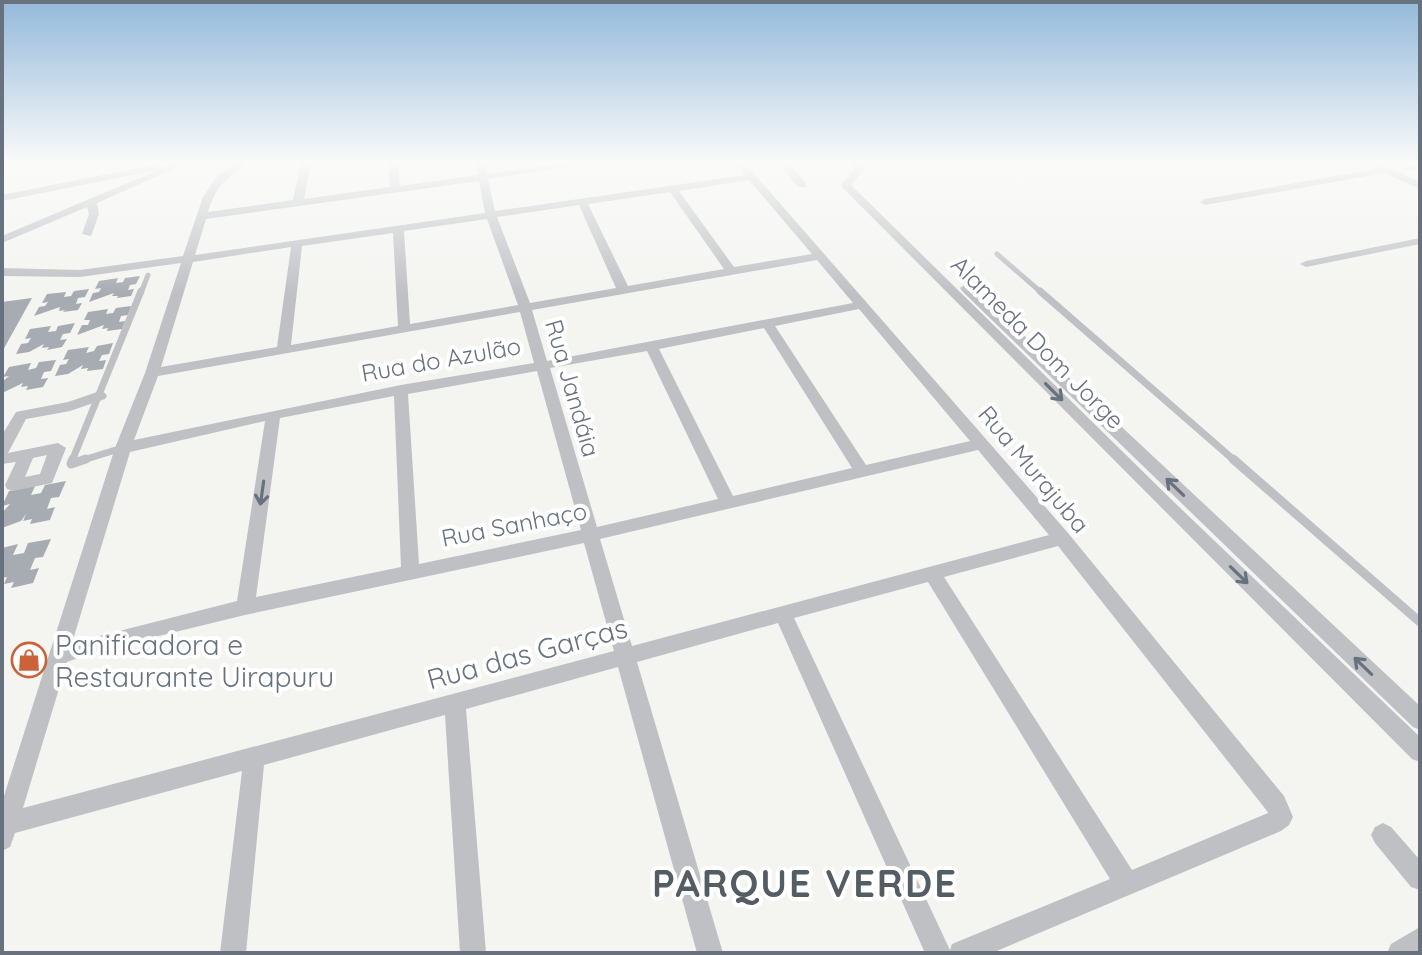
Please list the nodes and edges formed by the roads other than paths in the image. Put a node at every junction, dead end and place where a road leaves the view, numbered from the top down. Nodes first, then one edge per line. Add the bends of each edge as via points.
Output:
1 (83, 206) edge
2 (92, 206) edge
3 (207, 206) edge
4 (279, 206) edge
5 (488, 206) edge
6 (550, 206) edge
7 (584, 206) edge
8 (684, 206) edge
9 (777, 206) edge
10 (867, 206) edge
11 (881, 206) edge
12 (490, 214) junction
13 (203, 216) junction
14 (398, 229) junction
15 (87, 234) dead end
16 (2, 240) edge
17 (1420, 241) edge
18 (297, 243) junction
19 (997, 254) dead end
20 (820, 256) junction
21 (189, 259) junction
22 (1306, 264) dead end
23 (731, 271) junction
24 (2, 272) edge
25 (148, 275) dead end
26 (623, 289) junction
27 (862, 305) junction
28 (525, 306) junction
29 (767, 323) junction
30 (404, 327) junction
31 (651, 345) junction
32 (284, 348) junction
33 (542, 366) junction
34 (152, 373) junction
35 (401, 389) junction
36 (100, 396) junction
37 (273, 416) junction
38 (981, 444) junction
39 (123, 448) junction
40 (2, 449) edge
41 (27, 454) junction
42 (2, 459) edge
43 (71, 464) junction
44 (51, 466) junction
45 (862, 471) junction
46 (8, 483) edge
47 (728, 503) junction
48 (590, 535) junction
49 (1062, 538) junction
50 (410, 571) junction
51 (932, 573) junction
52 (245, 607) junction
53 (783, 614) junction
54 (1420, 622) edge
55 (59, 656) junction
56 (625, 657) junction
57 (455, 703) junction
58 (1420, 720) edge
59 (1420, 752) edge
60 (254, 758) junction
61 (4, 832) edge
62 (1383, 835) dead end
63 (1420, 878) edge
64 (1127, 884) junction
65 (1420, 940) edge
66 (233, 953) edge
67 (473, 953) edge
68 (710, 953) edge
69 (938, 953) edge
70 (961, 953) edge
71 (1400, 953) edge

1 - 16 street
2 - 15 street
3 - 13 street
4 - 13 street
5 - 12 street, Rua Jandáia
6 - 12 street
7 - 26 street
8 - 23 street
9 - 20 street, Rua Murajuba
10 -> 59 street, Alameda Dom Jorge
58 -> 11 street, Alameda Dom Jorge
12 - 14 street
12 - 28 street, Rua Jandáia
13 - 21 street
14 - 18 street
14 - 30 street
17 - 22 street
18 - 21 street
18 - 32 street
19 - 54 lane
20 - 23 street
20 - 27 street, Rua Murajuba
21 - 24 street via 78,275 30,269
21 - 34 street
23 - 26 street
25 - 36 lane
26 - 28 street
27 - 29 street, Rua do Azulão
27 - 38 street, Rua Murajuba
28 - 30 street
28 - 33 street, Rua Jandáia
29 - 31 street, Rua do Azulão
29 - 45 street
30 - 32 street
31 - 33 street, Rua do Azulão
31 - 47 street
32 - 34 street
33 - 35 street, Rua do Azulão
33 - 48 street, Rua Jandáia
34 - 39 street
35 - 37 street, Rua do Azulão
35 - 50 street
36 - 40 street via 21,415
36 - 43 lane
37 - 39 street, Rua do Azulão
37 -> 52 street
38 - 45 street, Rua Sanhaço
38 - 49 street, Rua Murajuba
39 - 43 lane
39 - 55 street
41 - 42 street
41 - 44 street via 58,448
41 - 46 street
43 - 44 street
44 - 46 street via 46,479
45 - 47 street, Rua Sanhaço
47 - 48 street, Rua Sanhaço
48 - 50 street, Rua Sanhaço
48 - 56 street, Rua Jandáia
49 - 51 street, Rua das Garças
49 - 64 street, Rua Murajuba via 1276,804 1281,817
50 - 52 street, Rua Sanhaço
51 - 53 street, Rua das Garças
51 - 64 street
52 - 55 street, Rua Sanhaço
53 - 56 street, Rua das Garças
53 - 69 street
55 - 61 street
56 - 57 street, Rua das Garças
56 - 68 street, Rua Jandáia
57 - 60 street, Rua das Garças
57 - 67 street
60 - 61 street, Rua das Garças
60 - 66 street
62 - 63 street
64 - 70 street
65 - 71 street

